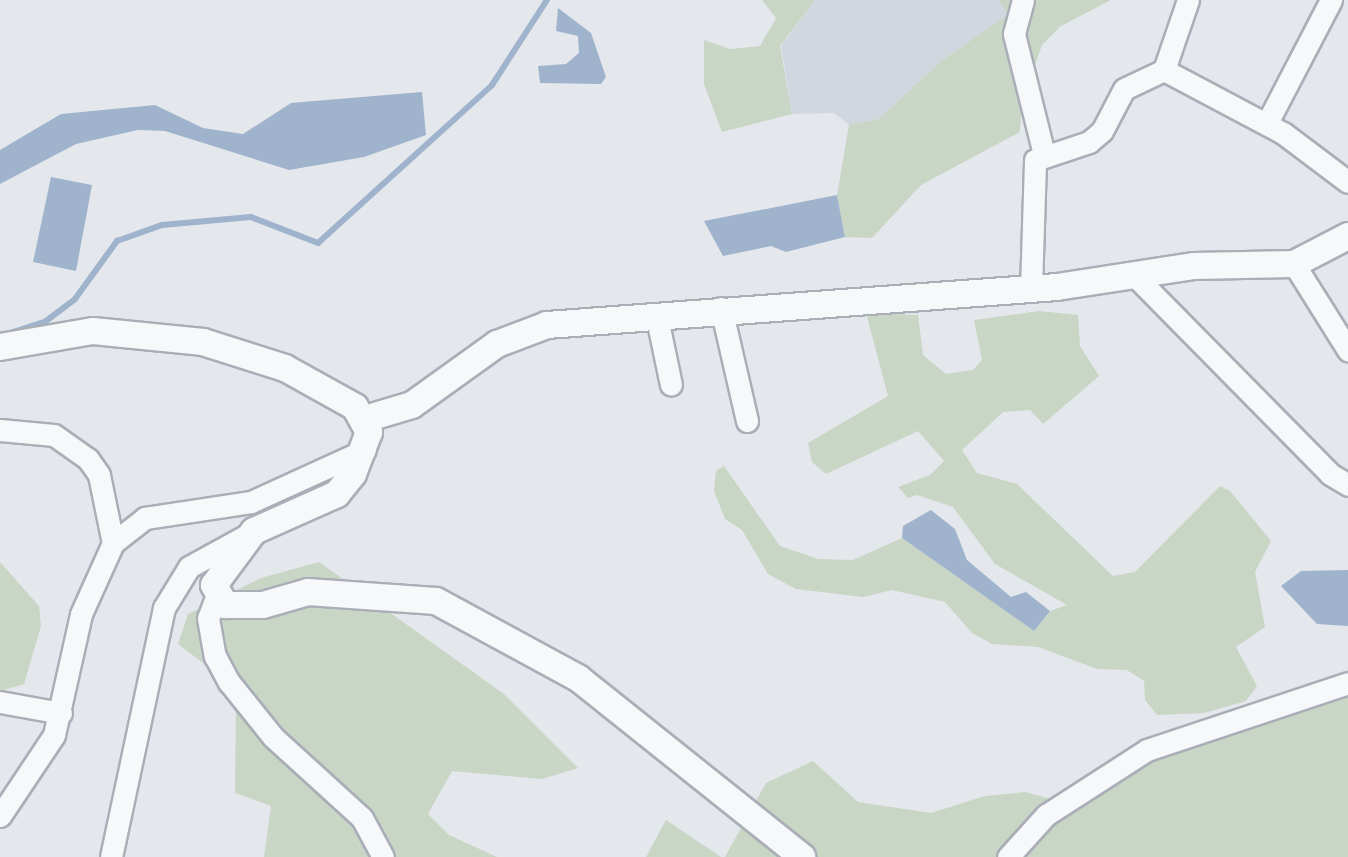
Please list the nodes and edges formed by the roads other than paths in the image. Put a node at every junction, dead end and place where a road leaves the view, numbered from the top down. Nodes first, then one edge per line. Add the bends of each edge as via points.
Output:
1 (1023, 0) edge
2 (1188, 0) edge
3 (1331, 0) edge
4 (1164, 71) junction
5 (1267, 123) junction
6 (1044, 154) junction
7 (1348, 182) edge
8 (1348, 236) edge
9 (1294, 264) junction
10 (1135, 276) junction
11 (1031, 289) junction
12 (721, 308) junction
13 (657, 318) junction
14 (0, 347) edge
15 (1348, 350) edge
16 (671, 385) dead end
17 (365, 419) junction
18 (747, 421) dead end
19 (0, 430) edge
20 (365, 450) junction
21 (1348, 485) edge
22 (254, 531) junction
23 (113, 543) junction
24 (216, 595) junction
25 (1348, 682) edge
26 (0, 702) edge
27 (61, 713) junction
28 (0, 816) edge
29 (111, 857) edge
30 (383, 857) edge
31 (802, 857) edge
32 (1008, 857) edge

1 - 6 street via 1014,34
2 - 4 street
3 - 5 street
4 - 5 street
4 - 6 street via 1124,89 1102,131 1089,142
5 - 7 street
6 - 11 street via 1032,170
8 - 9 street
9 - 10 street via 1194,266
9 - 15 street
10 - 11 street
10 - 21 street via 1330,474
11 - 12 street
12 - 13 street
12 - 18 street
13 - 16 street
13 - 17 street via 547,325 519,332 412,405
14 - 17 street via 93,331 203,342 285,368 355,407
17 - 20 street
19 - 23 street via 54,435 88,459 99,475
20 - 22 street via 337,494
20 - 23 street via 251,502 145,518
22 - 24 street via 220,570
22 - 29 street via 189,567 164,608
23 - 27 street via 81,614
24 - 30 street via 208,618 215,656 229,682 273,737 362,818
24 - 31 street via 240,608 308,592 436,601 578,678
25 - 32 street via 1147,750 1046,815
26 - 27 street
27 - 28 street via 47,749

